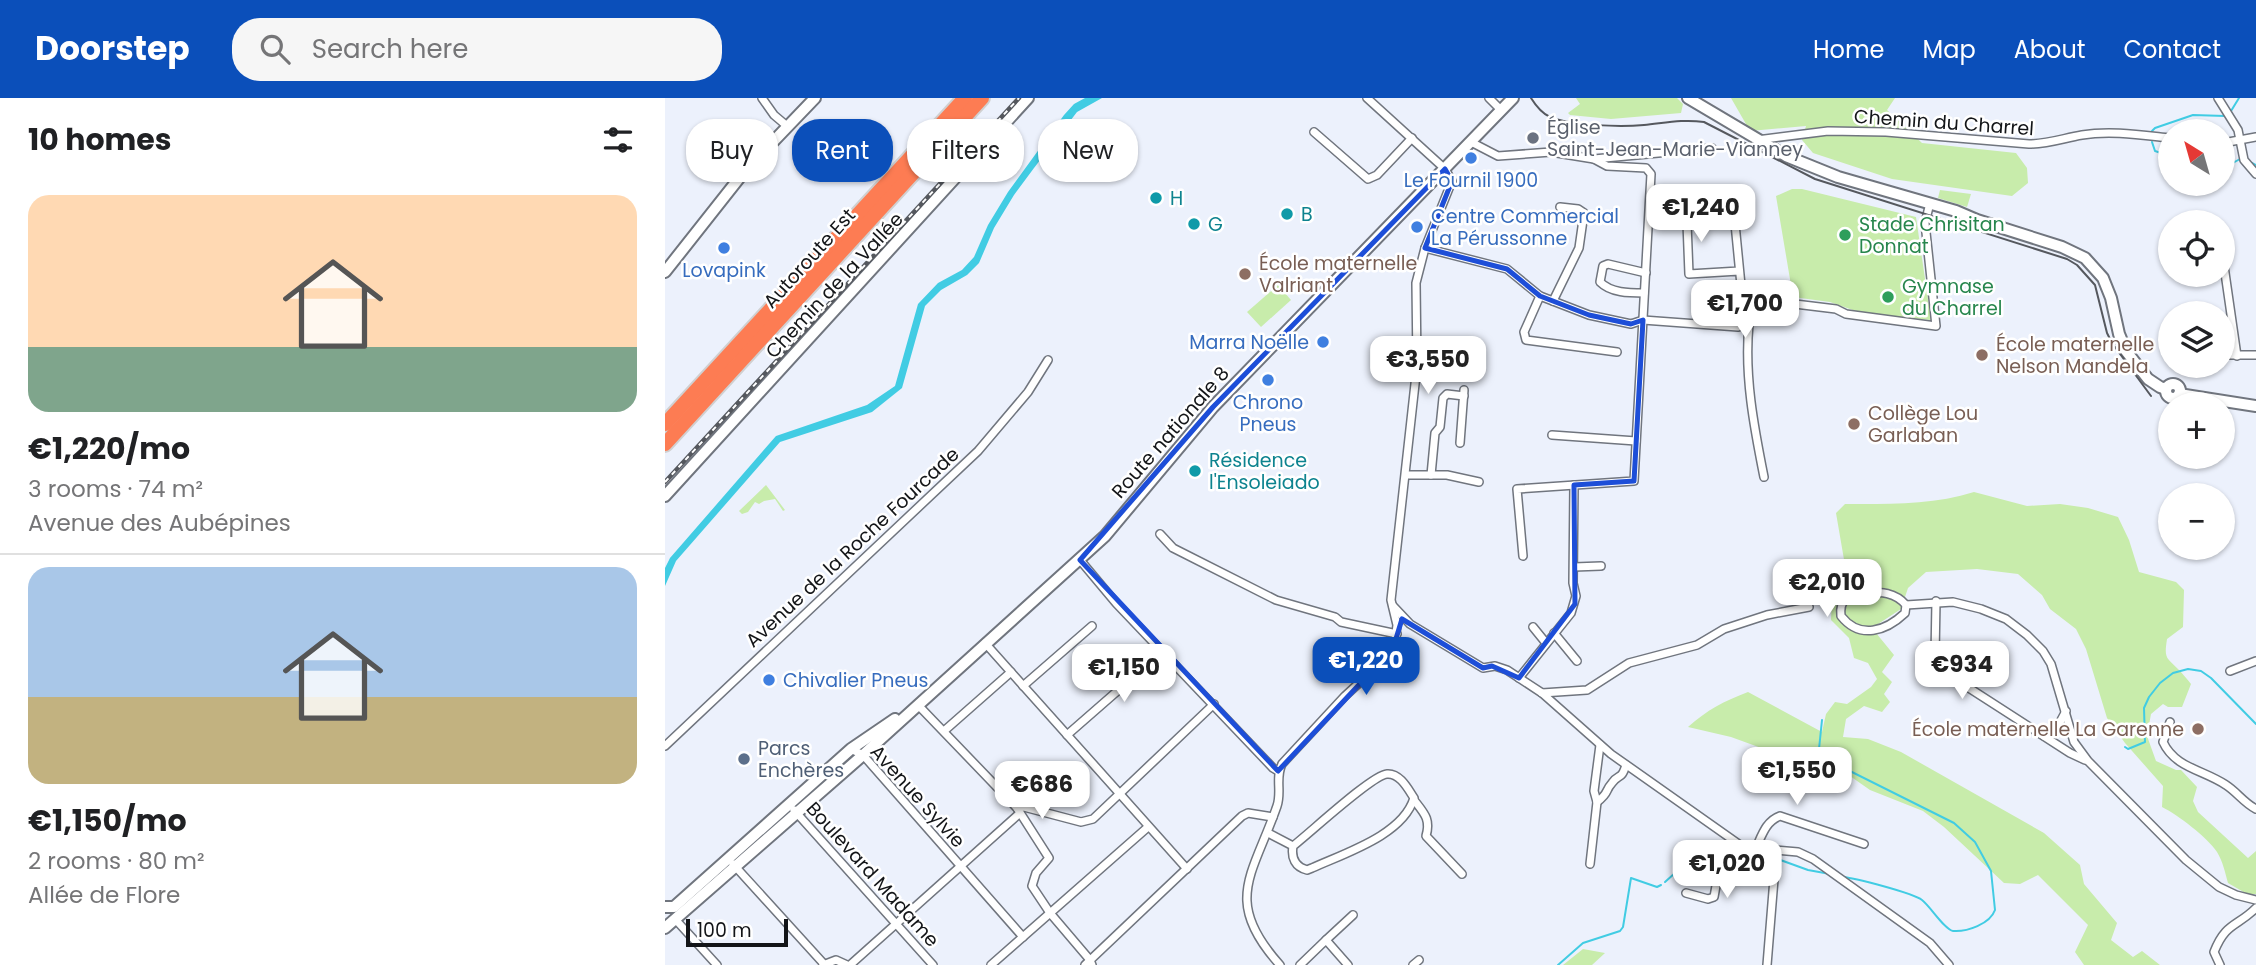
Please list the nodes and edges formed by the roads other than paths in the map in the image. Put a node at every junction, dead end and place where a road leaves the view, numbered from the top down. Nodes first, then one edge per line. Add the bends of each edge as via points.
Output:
1 (762, 98) edge
2 (815, 98) edge
3 (965, 98) edge
4 (982, 98) edge
5 (1028, 98) edge
6 (1367, 98) edge
7 (1489, 98) edge
8 (1513, 98) edge
9 (1521, 98) edge
10 (1688, 98) edge
11 (2218, 98) edge
12 (1500, 109) junction
13 (1492, 120) junction
14 (787, 126) junction
15 (1314, 132) dead end
16 (2158, 137) edge
17 (2256, 137) edge
18 (1412, 138) junction
19 (1756, 140) junction
20 (2239, 141) junction
21 (1471, 142) junction
22 (2235, 142) edge
23 (1712, 148) dead end
24 (1594, 159) junction
25 (1443, 171) junction
26 (2256, 174) edge
27 (1930, 203) junction
28 (1560, 207) dead end
29 (1425, 248) junction
30 (1739, 271) junction
31 (665, 272) edge
32 (1646, 273) junction
33 (2227, 287) edge
34 (1644, 293) junction
35 (1540, 296) junction
36 (1553, 300) junction
37 (1643, 320) junction
38 (1749, 324) junction
39 (1617, 352) dead end
40 (2256, 355) edge
41 (2237, 356) joint
42 (1048, 360) dead end
43 (2256, 406) edge
44 (665, 424) edge
45 (1552, 435) dead end
46 (1636, 441) junction
47 (1460, 443) dead end
48 (665, 444) edge
49 (1406, 475) junction
50 (1431, 475) junction
51 (1764, 477) dead end
52 (1479, 482) dead end
53 (1574, 485) junction
54 (665, 496) edge
55 (1160, 534) dead end
56 (1523, 556) dead end
57 (1080, 560) junction
58 (1574, 566) junction
59 (1601, 566) dead end
60 (1936, 601) junction
61 (1906, 605) junction
62 (1392, 606) junction
63 (1809, 607) dead end
64 (1092, 626) dead end
65 (1533, 627) dead end
66 (1397, 634) junction
67 (1554, 634) junction
68 (985, 643) junction
69 (1546, 643) junction
70 (1162, 652) junction
71 (2256, 660) edge
72 (1577, 661) dead end
73 (2230, 671) dead end
74 (1011, 672) junction
75 (1518, 678) junction
76 (1023, 686) junction
77 (1542, 693) junction
78 (1214, 704) junction
79 (918, 705) junction
80 (2066, 710) junction
81 (2170, 722) dead end
82 (944, 731) junction
83 (1067, 735) junction
84 (2044, 736) junction
85 (1600, 745) junction
86 (665, 746) edge
87 (851, 749) junction
88 (863, 755) junction
89 (2088, 761) junction
90 (1626, 765) junction
91 (1278, 771) junction
92 (1119, 793) junction
93 (1414, 800) junction
94 (1597, 802) junction
95 (792, 808) junction
96 (2256, 809) edge
97 (1019, 811) junction
98 (1273, 817) junction
99 (1148, 827) junction
100 (1271, 834) junction
101 (1864, 844) dead end
102 (1293, 846) junction
103 (1743, 847) junction
104 (1756, 848) junction
105 (732, 862) junction
106 (1590, 864) dead end
107 (961, 867) junction
108 (1187, 869) junction
109 (1462, 874) dead end
110 (1686, 893) dead end
111 (2256, 900) edge
112 (2256, 908) edge
113 (1050, 913) junction
114 (1353, 915) dead end
115 (670, 917) edge
116 (898, 923) junction
117 (1023, 937) junction
118 (1326, 940) junction
119 (1089, 963) edge
120 (717, 965) edge
121 (823, 965) edge
122 (848, 965) edge
123 (933, 965) edge
124 (991, 965) edge
125 (1280, 965) edge
126 (1300, 965) edge
127 (1348, 965) edge
128 (1767, 965) edge
129 (1949, 965) edge
130 (2220, 965) edge

1 - 14 street
2 - 14 main road
3 - 44 highway, Autoroute Est
4 - 48 highway, Autoroute Est
5 - 54 main road, Chemin de la Vallée
6 - 18 street
7 - 12 street
8 - 12 main road
9 - 13 main road
10 - 19 main road
11 - 20 street via 2238,130
12 - 13 main road
13 - 21 main road, Route nationale 8
14 - 31 main road via 744,172
15 - 18 street via 1368,179
16 - 19 street, Chemin du Charrel via 2083,135 2029,144 1828,131
17 - 20 street
18 - 25 street
19 - 27 main road via 1837,177
20 - 22 street
20 - 26 street via 2243,160
21 - 24 street via 1498,156 1551,152
21 - 25 main road, Route nationale 8
23 - 24 street
24 - 32 street via 1607,166 1641,166 1650,171
25 - 29 street via 1452,181
25 - 57 main road, Route nationale 8 via 1213,407
27 - 38 street via 1925,223 1936,326 1804,304 1787,306
27 - 43 main road via 2085,258 2103,278 2126,351 2148,379 2160,387 2175,384 2179,394
28 - 36 street via 1584,214 1579,248
29 - 35 street via 1507,270
29 - 49 street via 1416,283 1417,366
30 - 30 street via 1689,274 1687,223 1704,206 1733,203
30 - 38 street
32 - 34 street
32 - 34 street via 1608,264 1599,277 1606,287
33 - 41 street
34 - 37 street
35 - 36 street
35 - 39 street via 1524,332 1526,340
36 - 37 street via 1614,321 1631,324
37 - 38 street via 1709,326
37 - 46 street
38 - 51 street via 1752,415
40 - 41 street
42 - 86 street, Avenue de la Roche Fourcade via 1028,392 978,451
45 - 46 street
46 - 53 street via 1635,481
47 - 50 street via 1464,393 1447,394 1435,433
49 - 50 street
49 - 62 street
50 - 52 street
53 - 56 street via 1517,489
53 - 58 street
55 - 66 street via 1173,548 1276,600 1341,622
57 - 68 main road, Route nationale 8
57 - 70 street
58 - 59 street
58 - 67 street via 1576,594 1571,613
60 - 61 street
60 - 80 street via 1981,609 2006,619 2027,635 2051,664
60 - 84 street via 1938,666 1947,677
61 - 61 street via 1899,597 1865,592 1848,596 1840,607 1845,622 1873,632 1902,616
62 - 66 street
62 - 75 street via 1410,624 1483,668 1495,666
63 - 77 street via 1767,615 1724,629 1697,645 1629,663 1587,690
64 - 76 street
65 - 69 street
66 - 91 street via 1371,672
67 - 69 street
67 - 72 street
68 - 74 street
68 - 79 main road, Route nationale 8
69 - 75 street
70 - 78 street
70 - 83 street
71 - 73 street
74 - 76 street
74 - 82 street
75 - 77 street
76 - 83 street
77 - 85 street
78 - 91 street
78 - 92 street
79 - 82 street
79 - 87 main road
79 - 88 main road
80 - 84 street via 2059,724
80 - 89 street via 2074,742
81 - 96 street via 2163,742 2166,748 2184,765 2228,785
82 - 97 street
83 - 92 street
84 - 89 street
85 - 90 street
85 - 94 street via 1594,791
87 - 88 street, Avenue Sylvie
87 - 95 main road
88 - 95 main road
88 - 107 street, Avenue Sylvie
89 - 111 street via 2210,880
90 - 94 street via 1622,776
90 - 103 street
91 - 98 street via 1280,798
92 - 97 street via 1087,822 1024,807
92 - 99 street
93 - 102 street via 1401,779 1378,776
93 - 102 street via 1406,817 1387,831 1313,868 1297,865
93 - 109 street via 1429,825 1426,836
94 - 106 street
95 - 105 main road
95 - 116 street, Boulevard Madame
97 - 107 street
97 - 113 street via 1049,858 1032,886
98 - 100 street
98 - 108 street via 1242,816
99 - 108 street
99 - 113 street
100 - 102 street
100 - 125 street via 1249,877 1247,912 1251,926
101 - 104 street via 1780,816 1768,824
103 - 104 street
103 - 110 street via 1719,869 1714,897 1708,900
103 - 128 street via 1767,864 1774,879
104 - 129 street via 1798,852 1813,859 1930,943
105 - 115 main road
105 - 121 street
107 - 116 street
107 - 117 street, Avenue Sylvie
108 - 119 street
112 - 130 street via 2219,939 2214,952
113 - 117 street
113 - 119 street
114 - 118 street
115 - 120 street
116 - 122 street
116 - 123 street, Boulevard Madame
117 - 124 street
118 - 126 street
118 - 127 street
121 - 122 street via 836,960

